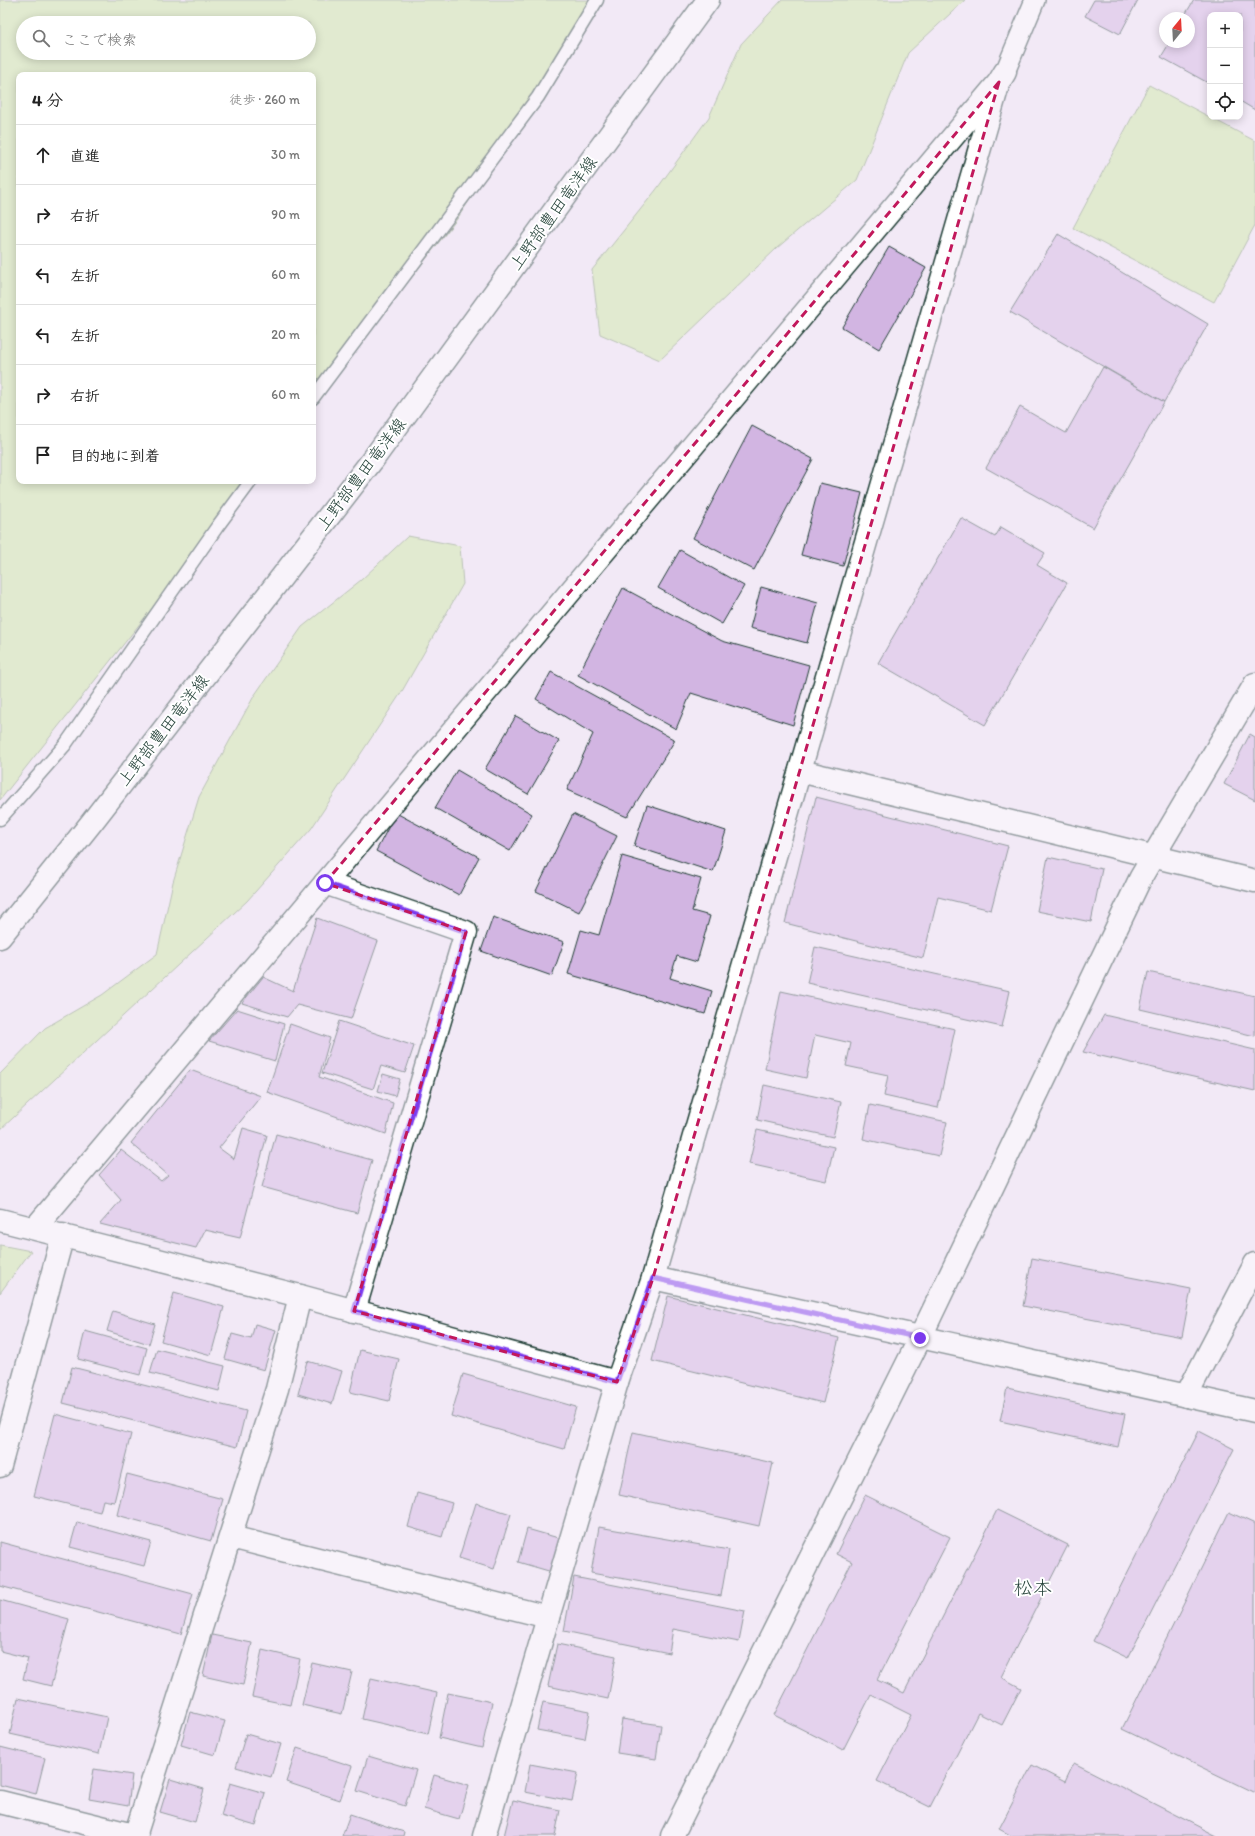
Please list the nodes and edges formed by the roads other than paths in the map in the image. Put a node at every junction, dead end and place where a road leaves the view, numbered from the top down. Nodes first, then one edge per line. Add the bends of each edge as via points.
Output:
1 (597, 0) edge
2 (708, 0) edge
3 (1035, 0) edge
4 (1002, 77) junction
5 (316, 394) edge
6 (249, 484) edge
7 (1255, 684) edge
8 (800, 771) junction
9 (0, 819) edge
10 (1153, 857) junction
11 (1255, 881) edge
12 (325, 883) junction
13 (0, 937) edge
14 (0, 1220) edge
15 (35, 1228) junction
16 (63, 1235) junction
17 (1255, 1264) edge
18 (653, 1278) junction
19 (300, 1296) junction
20 (354, 1311) junction
21 (920, 1338) junction
22 (617, 1382) junction
23 (1186, 1396) junction
24 (1255, 1411) edge
25 (0, 1466) edge
26 (231, 1537) junction
27 (548, 1617) junction
28 (0, 1802) edge
29 (136, 1836) edge
30 (484, 1836) edge
31 (672, 1836) edge

1 - 5 lane via 538,97
2 - 13 street, 上野部豊田竜洋線 via 374,458
3 - 4 street
4 - 8 street
4 - 12 street
6 - 9 lane via 65,746
7 - 10 street
8 - 10 street
8 - 18 street
10 - 11 street
10 - 21 street via 1137,885
12 - 15 street
12 - 20 street via 466,932
14 - 15 street
15 - 16 street
16 - 19 street
16 - 25 street
17 - 23 street
18 - 21 street
18 - 22 street
19 - 20 street
19 - 26 street via 277,1389
20 - 22 street
21 - 23 street
21 - 31 street
22 - 27 street
23 - 24 street
26 - 27 street
26 - 29 street
27 - 30 street
28 - 29 street

